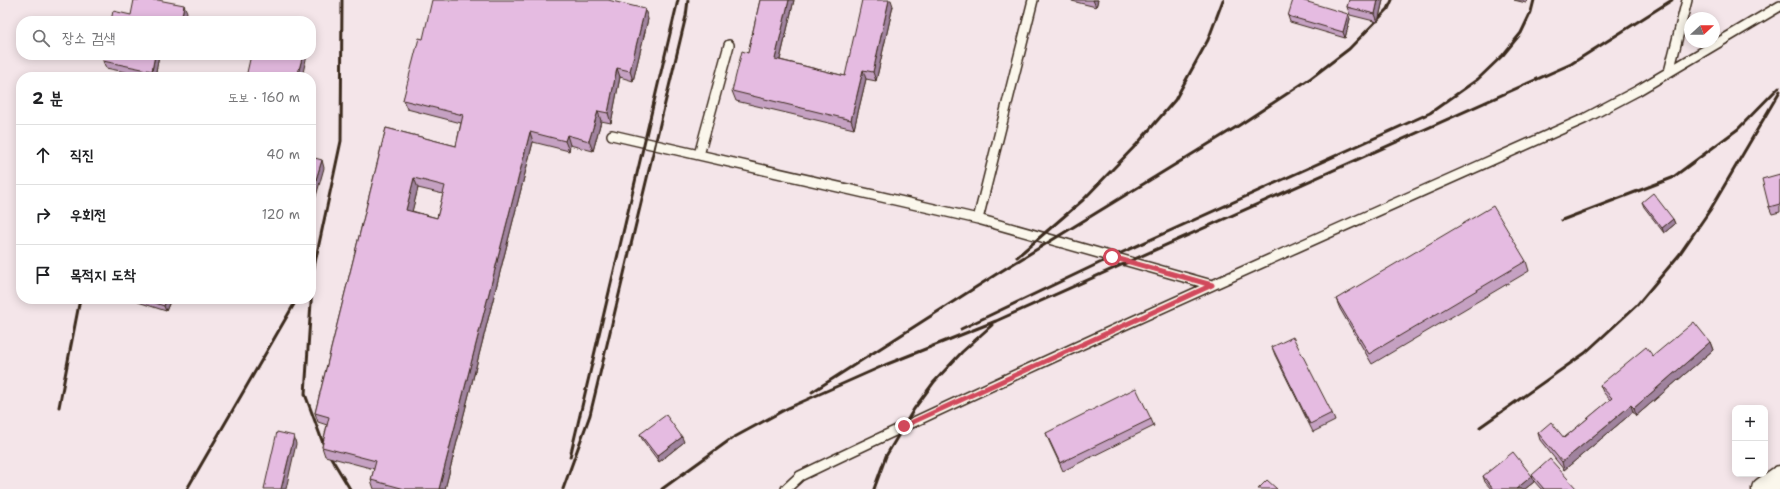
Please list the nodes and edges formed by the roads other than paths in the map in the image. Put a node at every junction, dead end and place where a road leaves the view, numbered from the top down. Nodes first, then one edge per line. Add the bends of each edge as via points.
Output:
1 (1033, 0) edge
2 (1687, 0) edge
3 (1780, 6) edge
4 (729, 45) dead end
5 (1669, 72) junction
6 (612, 135) dead end
7 (700, 155) junction
8 (978, 219) junction
9 (1212, 285) junction
10 (1780, 477) edge
11 (786, 489) edge
12 (1763, 489) edge

1 - 8 lane
2 - 5 lane
3 - 5 lane
4 - 7 lane
5 - 9 lane via 1584,119
6 - 7 lane
7 - 8 lane
8 - 9 lane
9 - 11 lane via 800,476
10 - 12 highway

